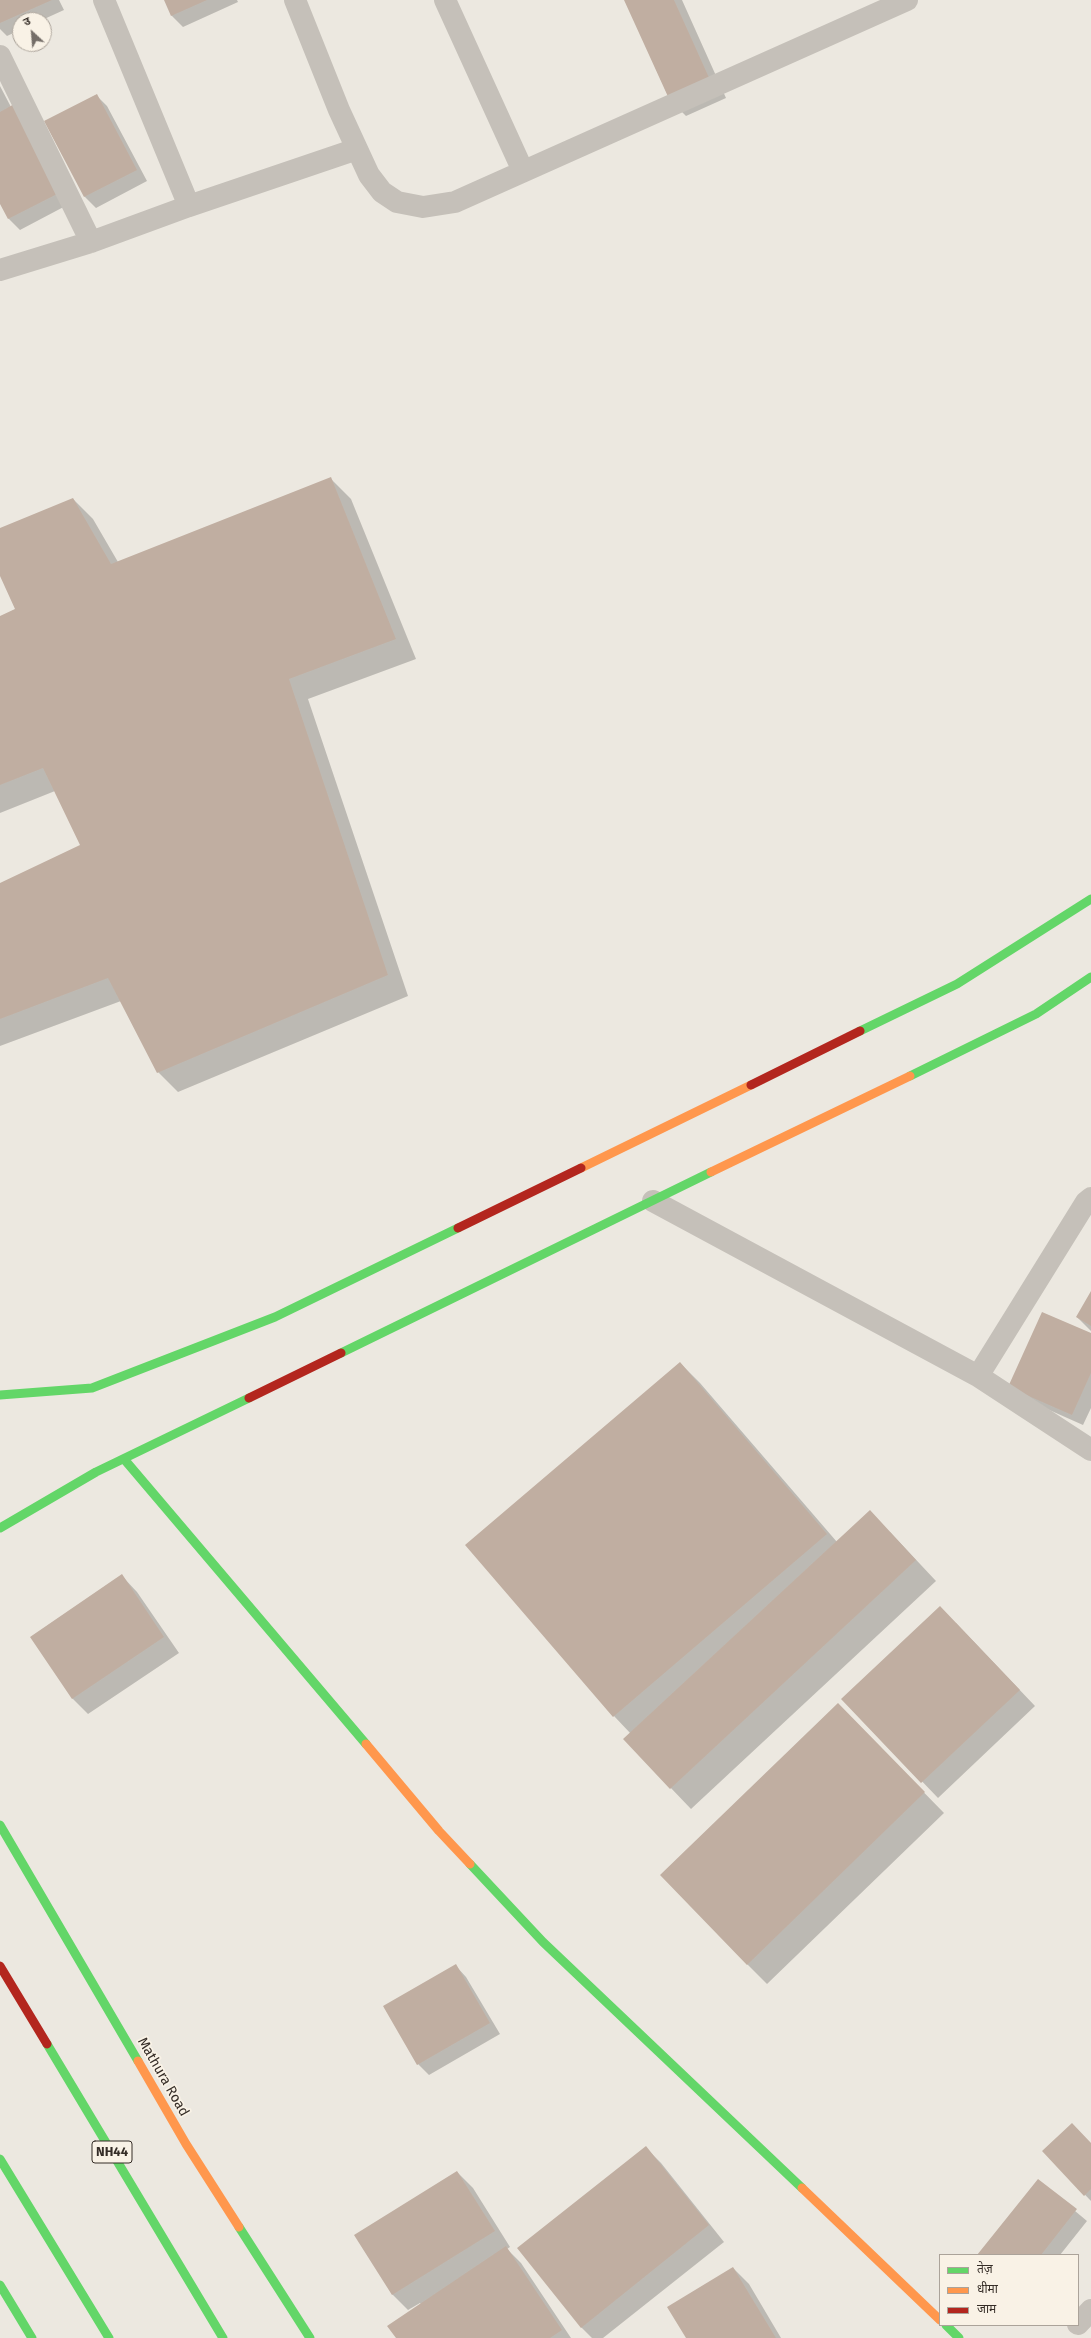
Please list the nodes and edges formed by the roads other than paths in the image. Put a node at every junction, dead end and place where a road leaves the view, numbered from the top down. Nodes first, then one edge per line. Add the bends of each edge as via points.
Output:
1 (104, 0) edge
2 (295, 0) edge
3 (445, 0) edge
4 (907, 0) edge
5 (0, 56) edge
6 (357, 149) junction
7 (523, 171) junction
8 (189, 206) junction
9 (91, 242) junction
10 (1, 266) edge
11 (1091, 899) edge
12 (1091, 977) edge
13 (1091, 1198) edge
14 (653, 1201) junction
15 (978, 1376) junction
16 (0, 1395) edge
17 (1091, 1450) edge
18 (124, 1459) junction
19 (0, 1528) edge
20 (0, 1825) edge
21 (0, 1966) edge
22 (0, 2159) edge
23 (0, 2285) edge
24 (1091, 2310) edge
25 (939, 2319) edge
26 (1079, 2323) edge
27 (947, 2326) edge
28 (1076, 2326) edge
29 (32, 2338) edge
30 (109, 2338) edge
31 (223, 2338) edge
32 (310, 2338) edge
33 (959, 2338) edge
34 (1065, 2338) edge

1 - 8 street
2 - 6 street
3 - 7 street
4 - 7 street
5 - 9 street
6 - 7 street via 369,175 382,192 397,202 423,207 455,202
6 - 8 street
8 - 9 street
9 - 10 street
11 - 16 main road via 957,984 275,1317 92,1388
12 - 14 main road via 1036,1014
13 - 15 street via 1086,1202
14 - 15 street
14 - 18 main road
15 - 17 street
18 - 19 main road via 96,1472
18 - 25 main road via 439,1831 543,1942
20 - 32 main road, Mathura Road via 186,2144
21 - 31 main road, NH44
22 - 30 main road
23 - 29 main road
24 - 26 street
27 - 33 main road
28 - 34 street

